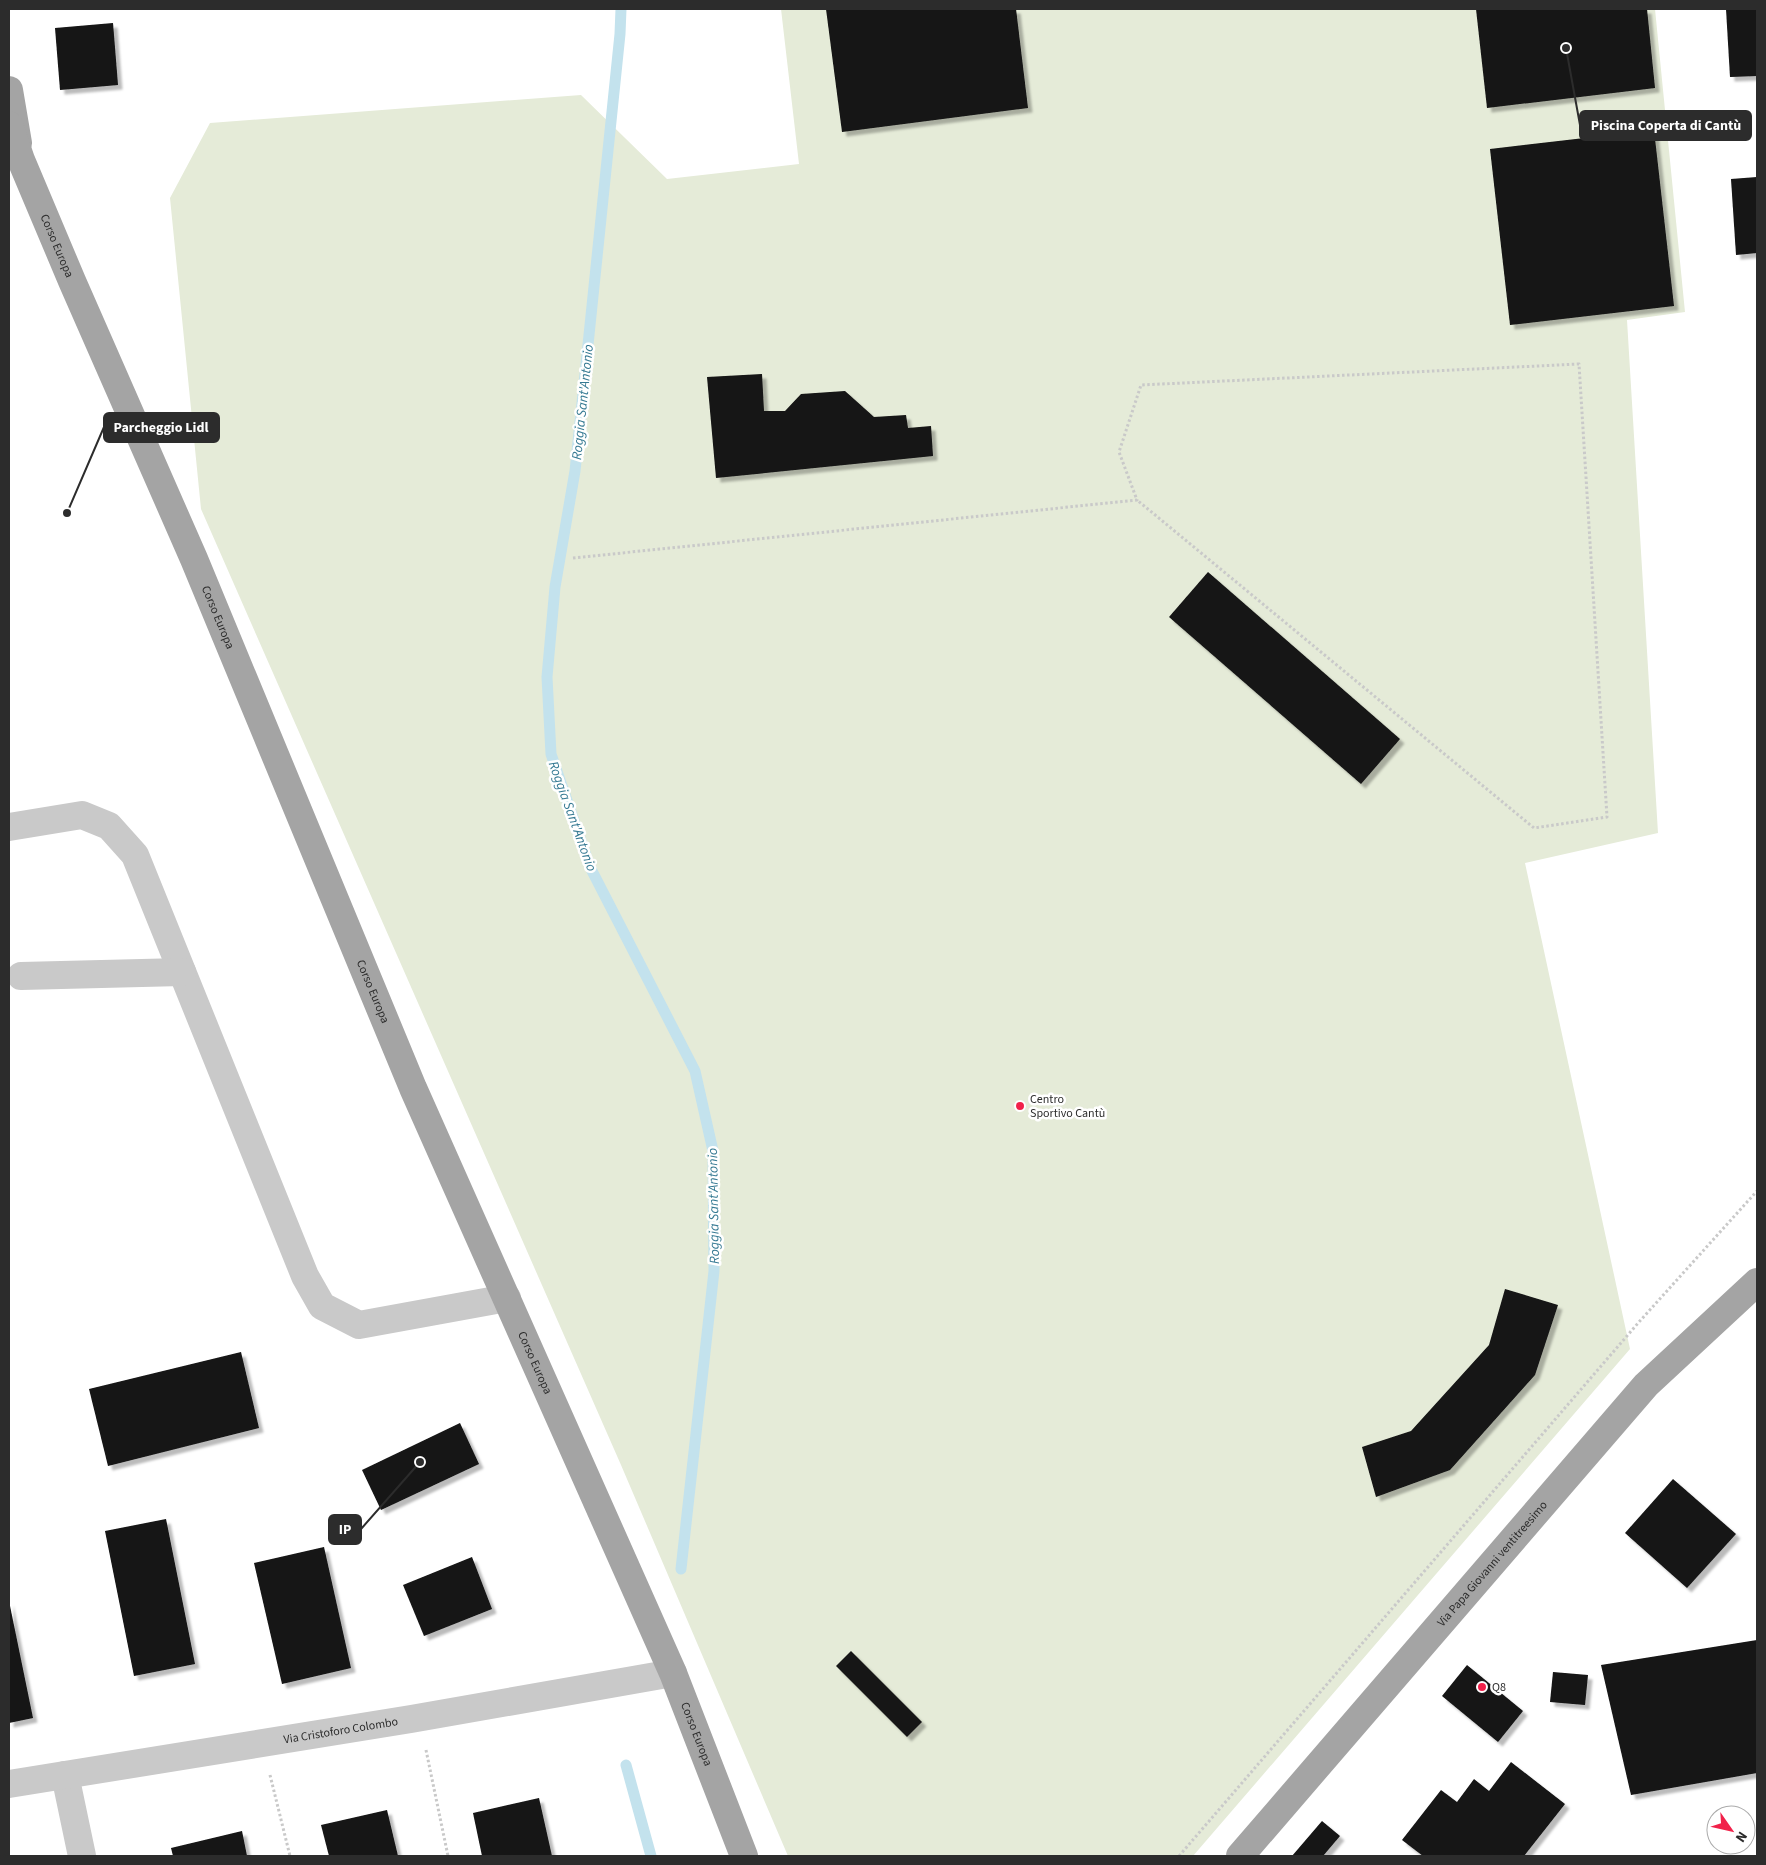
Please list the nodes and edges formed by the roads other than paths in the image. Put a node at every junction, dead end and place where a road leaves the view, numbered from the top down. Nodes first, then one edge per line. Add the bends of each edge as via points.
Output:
1 (9, 90) edge
2 (9, 125) edge
3 (9, 134) edge
4 (21, 160) junction
5 (9, 827) edge
6 (182, 972) junction
7 (21, 976) dead end
8 (1757, 1282) edge
9 (507, 1298) junction
10 (673, 1673) junction
11 (65, 1775) junction
12 (9, 1784) edge
13 (82, 1856) edge
14 (744, 1856) edge
15 (1240, 1856) edge

1 - 4 main road
2 - 4 main road, Corso Europa
3 - 4 main road
4 - 9 main road, Corso Europa via 194,559 413,1088
5 - 6 street via 82,815 109,826 135,855
6 - 7 street
6 - 9 street via 304,1276 322,1306 359,1324
8 - 15 main road, Via Papa Giovanni ventitreesimo via 1646,1385
9 - 10 main road, Corso Europa
10 - 11 street, Via Cristoforo Colombo
10 - 14 main road, Corso Europa
11 - 12 street, Via Cristoforo Colombo
11 - 13 street

